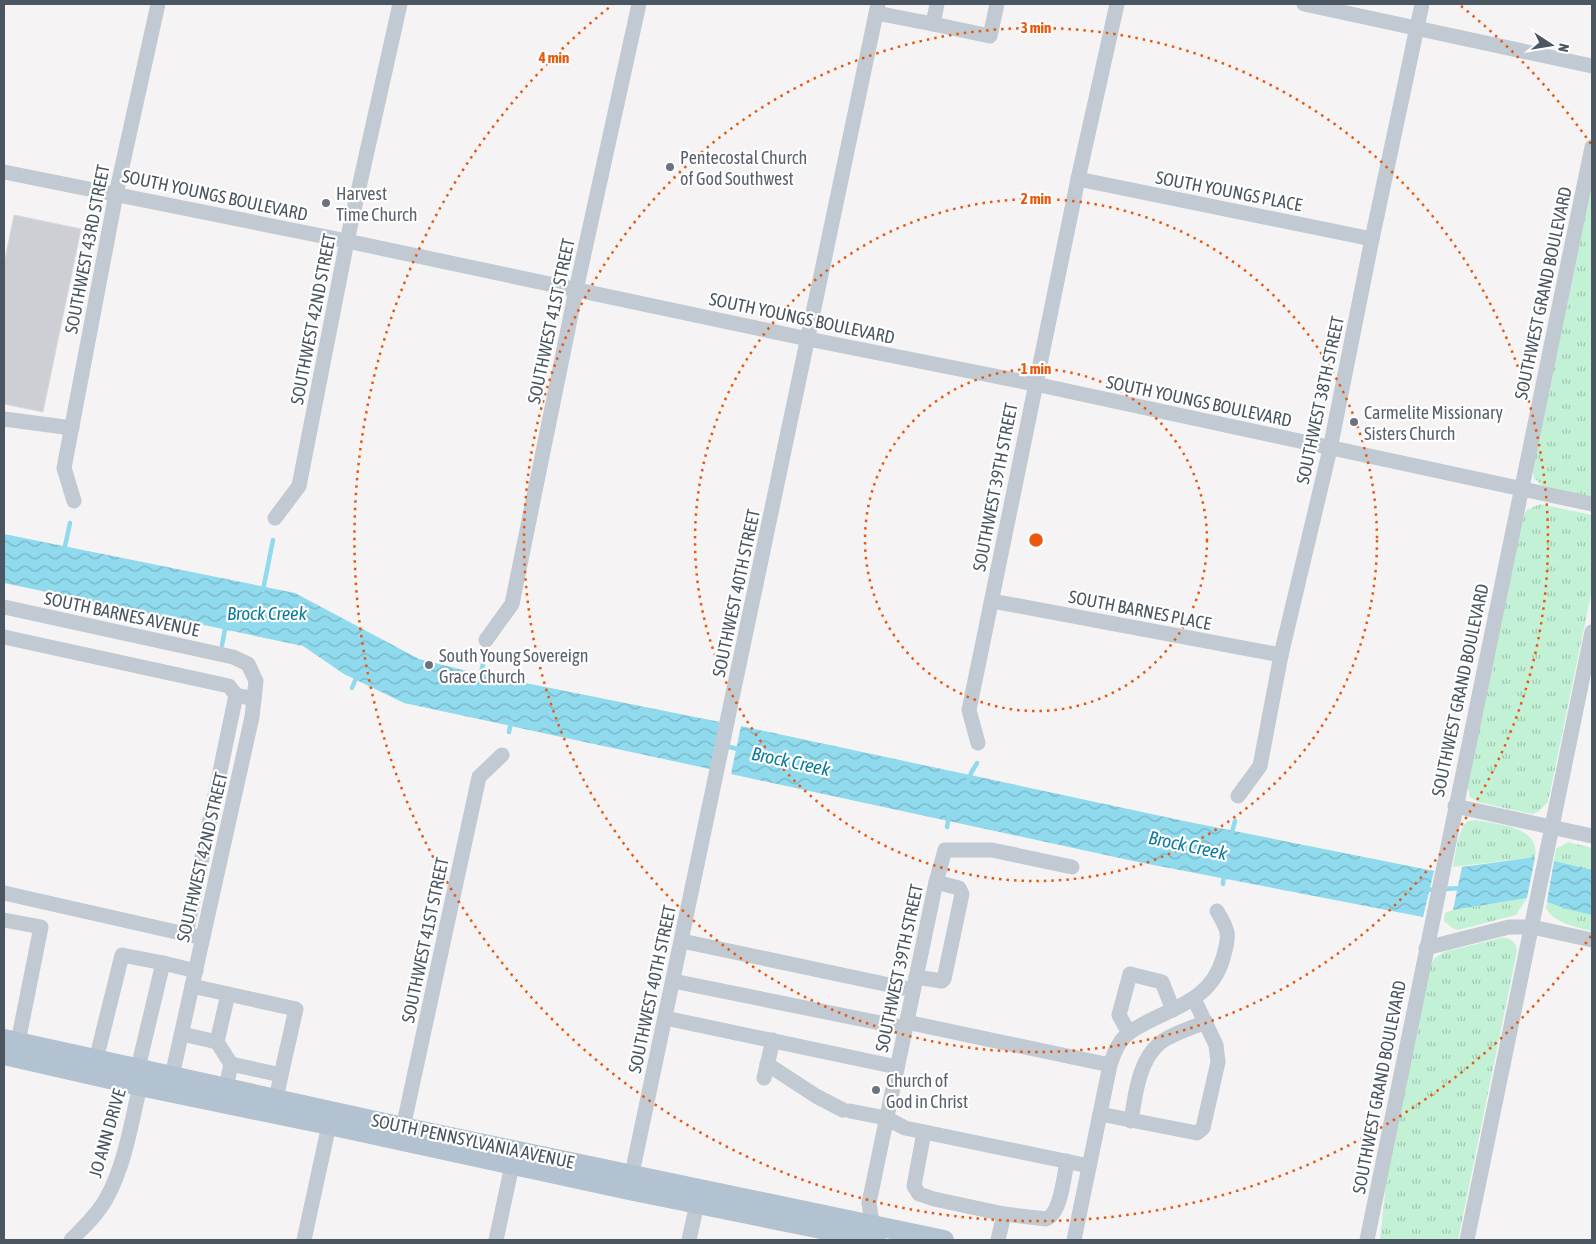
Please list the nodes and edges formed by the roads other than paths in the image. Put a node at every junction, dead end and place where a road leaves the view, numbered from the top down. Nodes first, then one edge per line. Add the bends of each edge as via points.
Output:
1 (158, 4) edge
2 (400, 4) edge
3 (639, 4) edge
4 (937, 4) edge
5 (997, 4) edge
6 (1117, 4) edge
7 (1304, 4) edge
8 (1422, 4) edge
9 (877, 9) edge
10 (933, 24) junction
11 (1417, 28) junction
12 (1592, 66) edge
13 (1592, 147) edge
14 (4, 172) edge
15 (1078, 179) junction
16 (116, 194) junction
17 (1372, 239) junction
18 (347, 241) junction
19 (576, 290) junction
20 (808, 340) junction
21 (1035, 384) junction
22 (4, 418) edge
23 (72, 428) junction
24 (1330, 449) junction
25 (1521, 490) junction
26 (74, 501) dead end
27 (1592, 504) edge
28 (275, 518) dead end
29 (992, 601) junction
30 (4, 607) edge
31 (1592, 632) edge
32 (4, 637) edge
33 (486, 640) dead end
34 (1281, 655) junction
35 (233, 657) joint
36 (236, 695) junction
37 (254, 699) junction
38 (978, 743) dead end
39 (502, 755) dead end
40 (1238, 796) dead end
41 (1455, 806) junction
42 (1552, 827) junction
43 (1592, 836) edge
44 (1072, 867) dead end
45 (936, 882) junction
46 (4, 893) edge
47 (1217, 911) dead end
48 (4, 920) edge
49 (1532, 927) junction
50 (926, 931) junction
51 (186, 934) junction
52 (953, 937) junction
53 (203, 938) junction
54 (1592, 940) edge
55 (682, 941) junction
56 (1426, 948) junction
57 (163, 963) junction
58 (196, 970) junction
59 (673, 981) junction
60 (914, 983) junction
61 (192, 986) junction
62 (228, 994) junction
63 (1194, 999) junction
64 (1172, 1010) junction
65 (665, 1018) junction
66 (1206, 1022) junction
67 (906, 1025) junction
68 (1129, 1033) junction
69 (182, 1034) junction
70 (773, 1040) junction
71 (217, 1042) junction
72 (9, 1045) edge
73 (96, 1060) junction
74 (231, 1064) junction
75 (1110, 1065) junction
76 (897, 1066) junction
77 (281, 1075) junction
78 (172, 1076) junction
79 (139, 1077) junction
80 (226, 1088) junction
81 (276, 1099) junction
82 (1100, 1114) junction
83 (886, 1118) junction
84 (1131, 1121) junction
85 (329, 1124) junction
86 (924, 1132) junction
87 (402, 1134) junction
88 (514, 1158) junction
89 (1067, 1161) junction
90 (1089, 1166) junction
91 (630, 1182) junction
92 (698, 1196) junction
93 (1004, 1214) junction
94 (875, 1236) edge
95 (71, 1240) edge
96 (304, 1240) edge
97 (496, 1240) edge
98 (689, 1240) edge
99 (944, 1240) edge
100 (998, 1240) edge
101 (1074, 1240) edge
102 (1366, 1240) edge
103 (1467, 1240) edge

1 - 16 street, SOUTHWEST 43RD STREET
2 - 18 street, SOUTHWEST 42ND STREET
3 - 19 street, SOUTHWEST 41ST STREET
4 - 10 street
5 - 10 street via 990,36
6 - 15 street, SOUTHWEST 39TH STREET
7 - 11 street
8 - 11 street, SOUTHWEST 38TH STREET
9 - 10 street
9 - 20 street, SOUTHWEST 40TH STREET
11 - 12 street
11 - 17 street, SOUTHWEST 38TH STREET
13 - 25 street, SOUTHWEST GRAND BOULEVARD
14 - 16 street, SOUTH YOUNGS BOULEVARD
15 - 17 street, SOUTH YOUNGS PLACE
15 - 21 street, SOUTHWEST 39TH STREET
16 - 18 street, SOUTH YOUNGS BOULEVARD
16 - 23 street, SOUTHWEST 43RD STREET
17 - 24 street, SOUTHWEST 38TH STREET
18 - 19 street, SOUTH YOUNGS BOULEVARD
18 - 28 street, SOUTHWEST 42ND STREET via 299,486
19 - 20 street, SOUTH YOUNGS BOULEVARD
19 - 33 street, SOUTHWEST 41ST STREET via 512,604
20 - 21 street, SOUTH YOUNGS BOULEVARD
20 - 55 street, SOUTHWEST 40TH STREET
21 - 24 street, SOUTH YOUNGS BOULEVARD
21 - 29 street, SOUTHWEST 39TH STREET
22 - 23 street
23 - 26 street, SOUTHWEST 43RD STREET via 64,468
24 - 25 street, SOUTH YOUNGS BOULEVARD
24 - 34 street, SOUTHWEST 38TH STREET
25 - 27 street, SOUTH YOUNGS BOULEVARD
25 - 41 street, SOUTHWEST GRAND BOULEVARD
29 - 34 street, SOUTH BARNES PLACE
29 - 38 street, SOUTHWEST 39TH STREET via 969,710
30 - 35 street, SOUTH BARNES AVENUE
31 - 42 street
32 - 36 street via 229,686
34 - 40 street, SOUTHWEST 38TH STREET via 1260,766
35 - 37 street, SOUTHWEST 42ND STREET via 248,664 256,681
36 - 37 street
36 - 51 street
37 - 53 street, SOUTHWEST 42ND STREET
39 - 87 street, SOUTHWEST 41ST STREET via 479,777
41 - 42 street
41 - 56 street, SOUTHWEST GRAND BOULEVARD
42 - 43 street
42 - 49 street
44 - 45 street, SOUTHWEST 39TH STREET via 992,850 945,850
45 - 50 street, SOUTHWEST 39TH STREET
45 - 52 street via 959,888 962,894
46 - 51 street
47 - 63 street via 1227,927 1227,944 1210,985
48 - 72 street via 40,928
49 - 54 street
49 - 56 street via 1509,927
49 - 103 street
50 - 52 street
50 - 60 street, SOUTHWEST 39TH STREET
51 - 53 street
52 - 60 street via 944,979
53 - 58 street, SOUTHWEST 42ND STREET
55 - 59 street, SOUTHWEST 40TH STREET
55 - 60 street
56 - 102 street, SOUTHWEST GRAND BOULEVARD
57 - 58 street
57 - 73 street via 122,955
57 - 79 street, JO ANN DRIVE
58 - 61 street, SOUTHWEST 42ND STREET
59 - 65 street, SOUTHWEST 40TH STREET
59 - 67 street
60 - 67 street, SOUTHWEST 39TH STREET
61 - 62 street
61 - 69 street, SOUTHWEST 42ND STREET
62 - 71 street
62 - 77 street via 296,1009
63 - 64 street
63 - 66 street
64 - 68 street
64 - 68 street via 1162,982 1130,974 1119,1016
65 - 70 street
65 - 91 street, SOUTHWEST 40TH STREET
66 - 84 street via 1161,1042 1146,1058
66 - 84 street via 1216,1045 1218,1062 1204,1128 1197,1133
67 - 75 street
67 - 76 street, SOUTHWEST 39TH STREET
68 - 75 street via 1120,1042
69 - 71 street
69 - 78 street, SOUTHWEST 42ND STREET
70 - 76 street
70 - 83 street via 766,1071 847,1111
71 - 74 street
72 - 73 main road, SOUTH PENNSYLVANIA AVENUE
72 - 79 main road, SOUTH PENNSYLVANIA AVENUE
73 - 79 main road, SOUTH PENNSYLVANIA AVENUE
74 - 77 street
74 - 80 street
75 - 82 street
76 - 83 street, SOUTHWEST 39TH STREET
77 - 81 street
78 - 79 main road, SOUTH PENNSYLVANIA AVENUE
78 - 80 main road, SOUTH PENNSYLVANIA AVENUE
79 - 85 main road, SOUTH PENNSYLVANIA AVENUE
79 - 95 street, JO ANN DRIVE via 123,1157 106,1199
80 - 81 main road, SOUTH PENNSYLVANIA AVENUE
81 - 87 main road, SOUTH PENNSYLVANIA AVENUE
82 - 84 street
82 - 90 street
83 - 86 street via 905,1128
83 - 94 street, SOUTHWEST 39TH STREET via 869,1203
85 - 87 main road, SOUTH PENNSYLVANIA AVENUE
85 - 96 street
86 - 89 street
86 - 93 street via 914,1186 919,1194
87 - 88 main road, SOUTH PENNSYLVANIA AVENUE
88 - 91 main road, SOUTH PENNSYLVANIA AVENUE
88 - 97 street
89 - 90 street
89 - 93 street via 1055,1214 1046,1220
90 - 101 street
91 - 92 main road, SOUTH PENNSYLVANIA AVENUE
92 - 94 main road, SOUTH PENNSYLVANIA AVENUE
92 - 98 street
93 - 100 street
94 - 99 main road, SOUTH PENNSYLVANIA AVENUE

